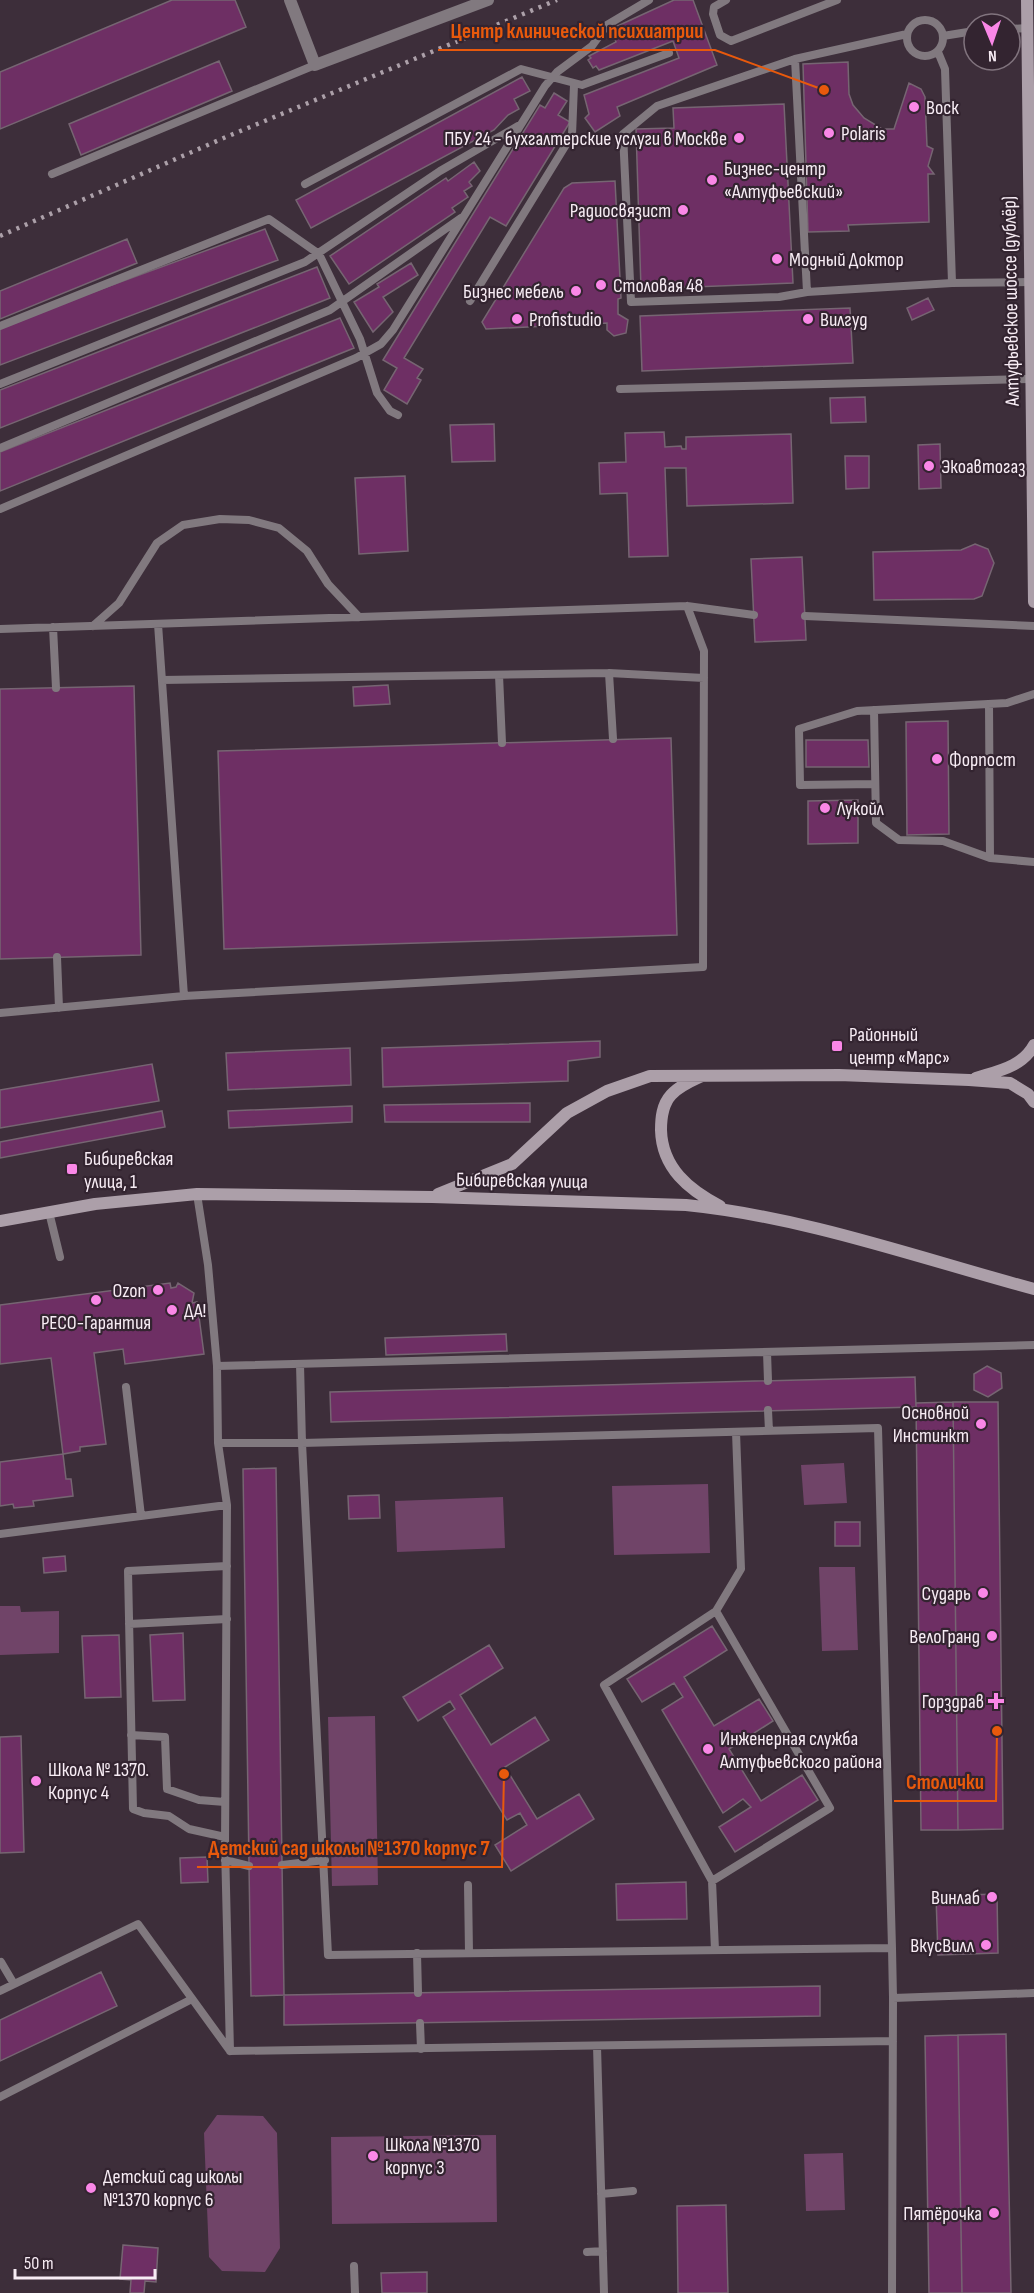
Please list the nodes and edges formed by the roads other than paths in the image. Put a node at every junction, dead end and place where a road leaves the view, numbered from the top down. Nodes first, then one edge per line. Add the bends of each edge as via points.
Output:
1 (290, 0) edge
2 (488, 0) edge
3 (649, 0) edge
4 (726, 0) edge
5 (837, 0) edge
6 (1027, 0) edge
7 (1022, 28) edge
8 (1027, 28) junction
9 (962, 33) edge
10 (907, 34) junction
11 (943, 36) junction
12 (938, 52) junction
13 (669, 53) dead end
14 (795, 59) junction
15 (315, 65) junction
16 (551, 79) junction
17 (574, 85) junction
18 (520, 125) junction
19 (52, 174) dead end
20 (305, 184) dead end
21 (464, 216) junction
22 (319, 254) junction
23 (1029, 282) junction
24 (952, 283) junction
25 (807, 292) junction
26 (470, 301) dead end
27 (342, 302) junction
28 (0, 326) edge
29 (365, 353) junction
30 (1032, 375) edge
31 (0, 384) edge
32 (621, 389) dead end
33 (398, 415) dead end
34 (0, 448) edge
35 (0, 509) edge
36 (1034, 576) edge
37 (1034, 602) edge
38 (687, 606) junction
39 (754, 615) dead end
40 (805, 616) dead end
41 (359, 617) junction
42 (158, 624) junction
43 (93, 626) junction
44 (1034, 626) edge
45 (53, 627) junction
46 (0, 629) edge
47 (609, 673) junction
48 (499, 675) junction
49 (704, 678) junction
50 (162, 680) junction
51 (56, 688) dead end
52 (1034, 694) edge
53 (989, 704) junction
54 (874, 710) junction
55 (613, 739) dead end
56 (502, 743) dead end
57 (875, 784) junction
58 (990, 858) junction
59 (1034, 861) edge
60 (57, 957) dead end
61 (184, 996) junction
62 (59, 1008) junction
63 (0, 1013) edge
64 (1034, 1045) edge
65 (706, 1074) junction
66 (969, 1080) junction
67 (1034, 1102) edge
68 (197, 1194) junction
69 (432, 1197) junction
70 (726, 1209) junction
71 (50, 1212) junction
72 (0, 1221) edge
73 (60, 1257) dead end
74 (1034, 1289) edge
75 (1034, 1345) edge
76 (767, 1352) junction
77 (300, 1364) junction
78 (217, 1366) junction
79 (768, 1381) dead end
80 (126, 1387) dead end
81 (768, 1410) dead end
82 (769, 1431) junction
83 (736, 1432) junction
84 (218, 1443) junction
85 (302, 1443) junction
86 (227, 1505) junction
87 (141, 1516) junction
88 (0, 1534) edge
89 (227, 1566) junction
90 (716, 1611) junction
91 (227, 1619) junction
92 (129, 1624) junction
93 (131, 1735) junction
94 (225, 1802) junction
95 (225, 1837) junction
96 (225, 1860) junction
97 (325, 1860) junction
98 (282, 1865) dead end
99 (249, 1866) dead end
100 (711, 1881) junction
101 (468, 1885) dead end
102 (892, 1948) junction
103 (715, 1950) junction
104 (417, 1953) junction
105 (469, 1953) junction
106 (1, 1962) edge
107 (14, 1984) junction
108 (0, 1990) edge
109 (418, 1993) dead end
110 (1034, 1993) edge
111 (893, 1998) junction
112 (192, 1999) junction
113 (420, 2023) dead end
114 (893, 2041) junction
115 (597, 2046) junction
116 (421, 2049) junction
117 (230, 2051) junction
118 (0, 2097) edge
119 (633, 2192) dead end
120 (601, 2194) junction
121 (603, 2251) junction
122 (587, 2252) dead end
123 (354, 2266) dead end
124 (355, 2293) edge
125 (604, 2293) edge
126 (892, 2293) edge

1 - 15 street
2 - 15 street
3 - 16 lane via 607,24 592,46
4 - 5 lane via 714,7 713,14 720,34 731,41
6 - 8 main road, Алтуфьевское шоссе (дублёр)
7 - 8 lane
8 - 23 main road, Алтуфьевское шоссе (дублёр)
9 - 11 lane
10 - 11 lane via 914,23 926,20 937,25
10 - 12 lane via 908,46 916,54 927,57
10 - 14 lane
11 - 12 lane
12 - 24 lane via 945,69
13 - 17 lane via 589,84
14 - 25 lane
14 - 25 lane via 657,106 623,134 631,302 779,297
15 - 19 lane
16 - 17 lane
16 - 18 lane
16 - 20 lane via 521,69
17 - 26 lane via 572,135
18 - 21 lane
18 - 22 lane via 440,171
21 - 27 lane
21 - 29 lane via 393,330 381,344
22 - 27 lane
22 - 28 lane via 269,219
22 - 31 lane
23 - 24 lane
23 - 30 main road, Алтуфьевское шоссе (дублёр)
24 - 25 lane
27 - 29 lane
27 - 34 lane
29 - 33 lane via 382,403
29 - 35 lane
30 - 32 lane
30 - 36 main road, Алтуфьевское шоссе (дублёр)
36 - 37 main road, Алтуфьевское шоссе (дублёр)
38 - 39 lane
38 - 41 lane
38 - 49 lane via 704,651
40 - 44 lane
41 - 42 lane
41 - 43 lane via 328,584 307,551 279,528 249,520 220,519 183,525 157,543 119,603
42 - 43 lane
42 - 50 lane
43 - 45 lane
45 - 46 lane
45 - 51 lane
47 - 48 lane
47 - 49 lane
47 - 55 lane
48 - 50 lane
48 - 56 lane
49 - 61 lane via 703,967
50 - 61 lane
52 - 53 lane
53 - 54 lane
53 - 58 lane
54 - 57 lane
54 - 57 lane via 857,711 799,729 800,785
57 - 58 lane via 876,823 899,840 944,841
58 - 59 lane
60 - 62 lane
61 - 62 lane
62 - 63 lane
64 - 66 main road via 1010,1068
65 - 66 main road
65 - 69 main road via 650,1076 607,1091 567,1113 512,1164
65 - 70 main road via 670,1096 663,1108 661,1141 664,1156 678,1176 697,1194
66 - 67 main road via 1010,1083
68 - 69 main road, Бибиревская улица
68 - 71 main road, Бибиревская улица
68 - 78 lane
69 - 70 main road, Бибиревская улица via 617,1201
70 - 74 main road, Бибиревская улица via 848,1236
71 - 72 main road, Бибиревская улица
71 - 73 lane
75 - 76 lane
76 - 77 lane
76 - 79 lane
77 - 78 lane
77 - 85 lane
78 - 84 lane
80 - 87 lane
81 - 82 lane
82 - 83 lane
82 - 102 lane via 878,1428
83 - 85 lane
83 - 90 lane via 741,1569
84 - 85 lane
84 - 86 lane
85 - 97 lane
86 - 87 lane
86 - 89 lane
87 - 88 lane
89 - 91 lane
89 - 92 lane via 128,1571
90 - 100 lane via 604,1685
90 - 100 lane via 830,1808
91 - 92 lane
91 - 94 lane
92 - 93 lane
93 - 94 lane via 165,1737 167,1789 199,1800
93 - 95 lane via 133,1809 169,1816 189,1829
94 - 95 lane
95 - 96 lane
96 - 99 lane
96 - 117 lane
97 - 98 lane
97 - 104 lane via 328,1955
100 - 103 lane
101 - 105 lane
102 - 103 lane
102 - 111 lane
103 - 105 lane
104 - 105 lane
104 - 109 lane
106 - 107 lane
107 - 108 lane
107 - 112 lane via 138,1924
110 - 111 lane
111 - 114 lane
112 - 117 lane
112 - 118 lane
113 - 116 lane
114 - 115 lane
114 - 126 lane
115 - 116 lane
115 - 120 lane
116 - 117 lane
119 - 120 lane
120 - 121 lane
121 - 122 lane
121 - 125 lane
123 - 124 lane

